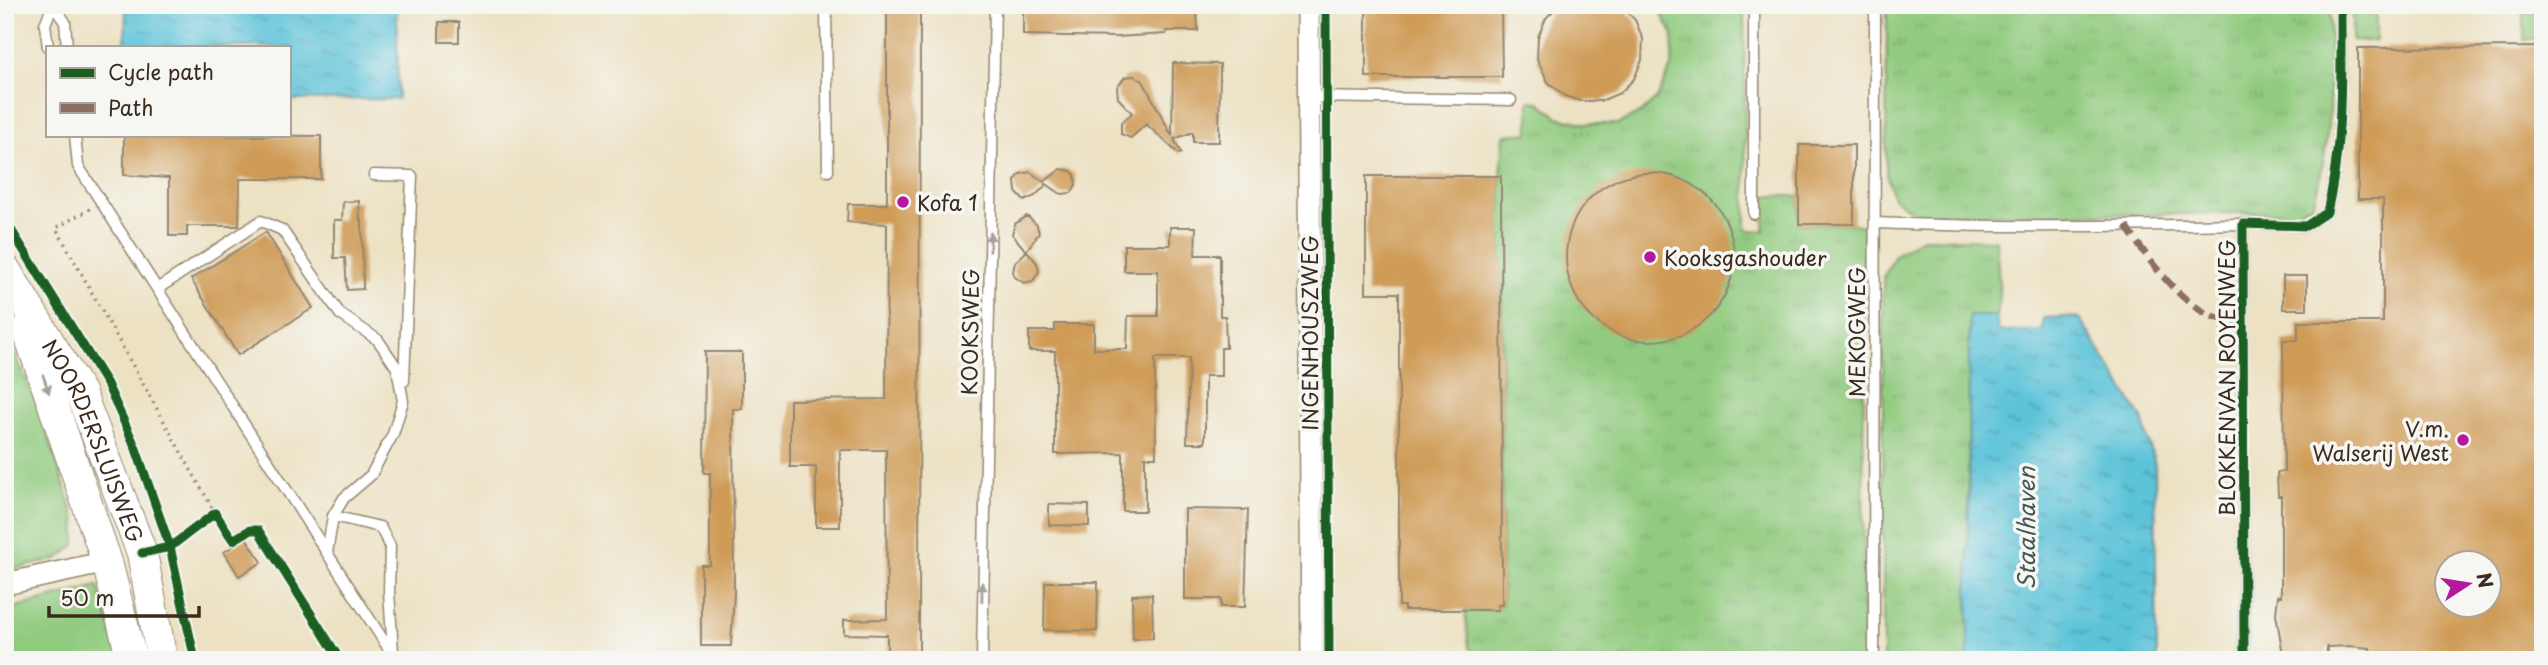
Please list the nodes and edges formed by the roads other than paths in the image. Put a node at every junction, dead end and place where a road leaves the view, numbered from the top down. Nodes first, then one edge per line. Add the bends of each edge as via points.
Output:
1 (53, 5) edge
2 (826, 5) edge
3 (995, 5) edge
4 (1308, 5) edge
5 (1754, 5) edge
6 (1875, 5) edge
7 (2341, 5) edge
8 (48, 46) edge
9 (67, 46) edge
10 (1308, 97) junction
11 (1511, 100) dead end
12 (75, 136) edge
13 (828, 171) dead end
14 (374, 175) dead end
15 (1754, 214) dead end
16 (1875, 222) junction
17 (2244, 224) junction
18 (6, 271) edge
19 (157, 289) junction
20 (403, 401) junction
21 (333, 516) junction
22 (142, 553) junction
23 (327, 553) junction
24 (107, 562) junction
25 (5, 584) edge
26 (394, 657) edge
27 (132, 660) edge
28 (162, 660) edge
29 (982, 660) edge
30 (1312, 660) edge
31 (1874, 660) edge
32 (2245, 660) edge

1 - 8 lane via 45,24
1 - 9 lane via 65,22
2 - 13 lane
29 -> 3 lane, KOOKSWEG
4 - 10 street, INGENHOUSZWEG
5 - 15 lane
6 - 16 lane, MEKOGWEG
7 - 17 lane, BLOKKENVAN ROYENWEG via 2341,115 2327,212 2306,226
10 - 11 lane
10 - 30 street, INGENHOUSZWEG
12 - 19 lane via 78,166
14 - 20 lane via 412,176
16 - 17 lane, BLOKKENVAN ROYENWEG
16 - 31 lane, MEKOGWEG
17 - 32 lane, BLOKKENVAN ROYENWEG
18 - 22 street, NOORDERSLUISWEG via 80,392
18 -> 24 street, NOORDERSLUISWEG
19 - 20 lane via 261,221 282,229 340,314 378,341 397,368
19 - 23 lane
20 - 21 lane via 393,434 372,475 344,498
21 - 23 lane
21 - 26 lane via 380,527 390,546
22 - 24 street
22 - 28 street, NOORDERSLUISWEG
23 - 26 lane
24 - 25 street
24 - 27 street, NOORDERSLUISWEG

